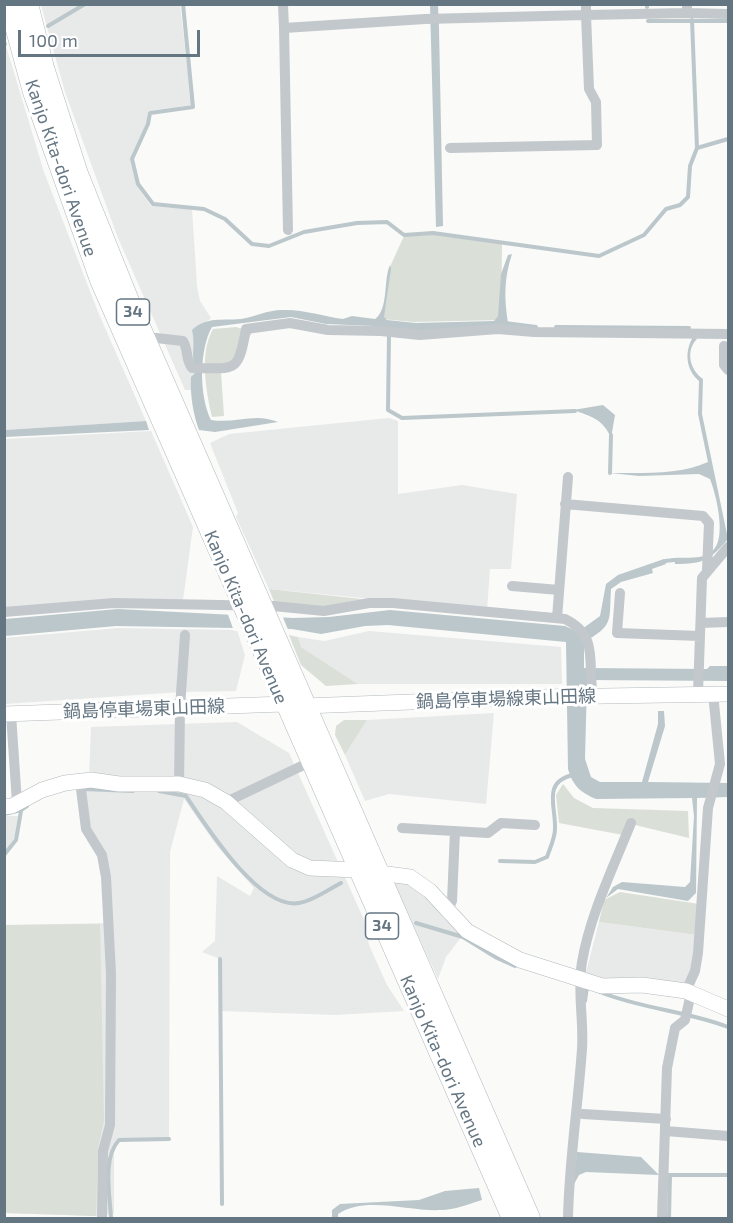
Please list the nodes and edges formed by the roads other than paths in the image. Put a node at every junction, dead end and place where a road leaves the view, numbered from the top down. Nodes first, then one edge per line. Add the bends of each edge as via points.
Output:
1 (9, 4) edge
2 (28, 4) edge
3 (283, 4) edge
4 (687, 9) edge
5 (586, 10) edge
6 (729, 14) edge
7 (284, 28) junction
8 (450, 148) dead end
9 (288, 230) dead end
10 (729, 334) edge
11 (145, 340) junction
12 (724, 346) dead end
13 (729, 370) edge
14 (568, 477) dead end
15 (565, 504) junction
16 (714, 558) edge
17 (513, 586) dead end
18 (559, 590) junction
19 (620, 593) dead end
20 (252, 608) junction
21 (4, 612) edge
22 (557, 618) junction
23 (729, 622) edge
24 (701, 623) junction
25 (263, 633) junction
26 (185, 635) dead end
27 (700, 636) junction
28 (591, 691) junction
29 (710, 691) edge
30 (284, 704) junction
31 (304, 706) junction
32 (180, 708) junction
33 (8, 714) edge
34 (310, 762) junction
35 (179, 784) junction
36 (81, 786) junction
37 (226, 802) junction
38 (11, 805) edge
39 (630, 823) dead end
40 (534, 825) dead end
41 (402, 828) dead end
42 (456, 831) junction
43 (357, 870) junction
44 (379, 873) junction
45 (447, 911) junction
46 (581, 984) junction
47 (689, 992) junction
48 (729, 1009) edge
49 (583, 1114) dead end
50 (666, 1119) junction
51 (666, 1131) junction
52 (729, 1136) edge
53 (102, 1218) edge
54 (512, 1218) edge
55 (530, 1218) edge
56 (568, 1218) edge
57 (663, 1218) edge

1 - 20 highway, Kanjo Kita-dori Avenue / 34 via 33,92 100,280
2 - 11 highway, Kanjo Kita-dori Avenue / 34 via 78,174
3 - 7 street
4 - 5 street
4 - 6 street
5 - 7 street
5 - 8 street via 589,88 596,102 597,145
7 - 9 street
10 - 11 street via 498,329 420,335 328,330 290,323 246,329 241,358 228,368 192,368 183,341
11 - 20 highway, Kanjo Kita-dori Avenue / 34
12 - 13 street via 724,365
14 - 15 street
15 - 16 street via 703,516 709,523
15 - 18 street
16 - 24 street via 702,578
17 - 18 street
18 - 22 street
19 - 27 street via 617,633
20 - 21 street via 114,603
20 - 22 street via 324,611 393,603
20 - 25 highway, Kanjo Kita-dori Avenue / 34
22 - 28 street via 580,628 590,642
23 - 24 street
24 - 27 street
25 - 30 highway, Kanjo Kita-dori Avenue / 34
25 - 31 highway, Kanjo Kita-dori Avenue / 34
26 - 32 street
27 - 29 street via 699,664
28 - 29 main road, 鍋島停車場線東山田線
28 - 31 main road, 鍋島停車場線東山田線 via 566,696
29 - 47 street via 720,764 710,800 698,953
30 - 31 main road, 鍋島停車場線東山田線
30 - 32 main road, 鍋島停車場東山田線
30 - 34 highway, Kanjo Kita-dori Avenue / 34
31 - 44 highway, Kanjo Kita-dori Avenue / 34
32 - 33 main road, 鍋島停車場東山田線
32 - 35 street
33 - 38 street
34 - 37 street
34 - 43 highway, Kanjo Kita-dori Avenue / 34
35 - 36 main road
35 - 37 main road via 205,790
36 - 38 main road via 42,790
36 - 53 street via 86,829 102,855 107,886 110,1125 103,1151
37 - 43 main road via 292,860 310,868
39 - 46 street via 582,961
40 - 42 street via 501,823 488,833
41 - 42 street
42 - 45 street via 452,900
43 - 44 main road
43 - 54 highway, Kanjo Kita-dori Avenue / 34
44 - 45 main road via 410,877 430,891
44 - 55 highway, Kanjo Kita-dori Avenue / 34
45 - 46 main road via 467,931 520,960
46 - 47 main road via 642,985
46 - 56 street via 583,1046
47 - 48 main road
47 - 50 street via 686,1015 675,1028 667,1068
49 - 50 street
50 - 51 street
51 - 52 street
51 - 57 street

